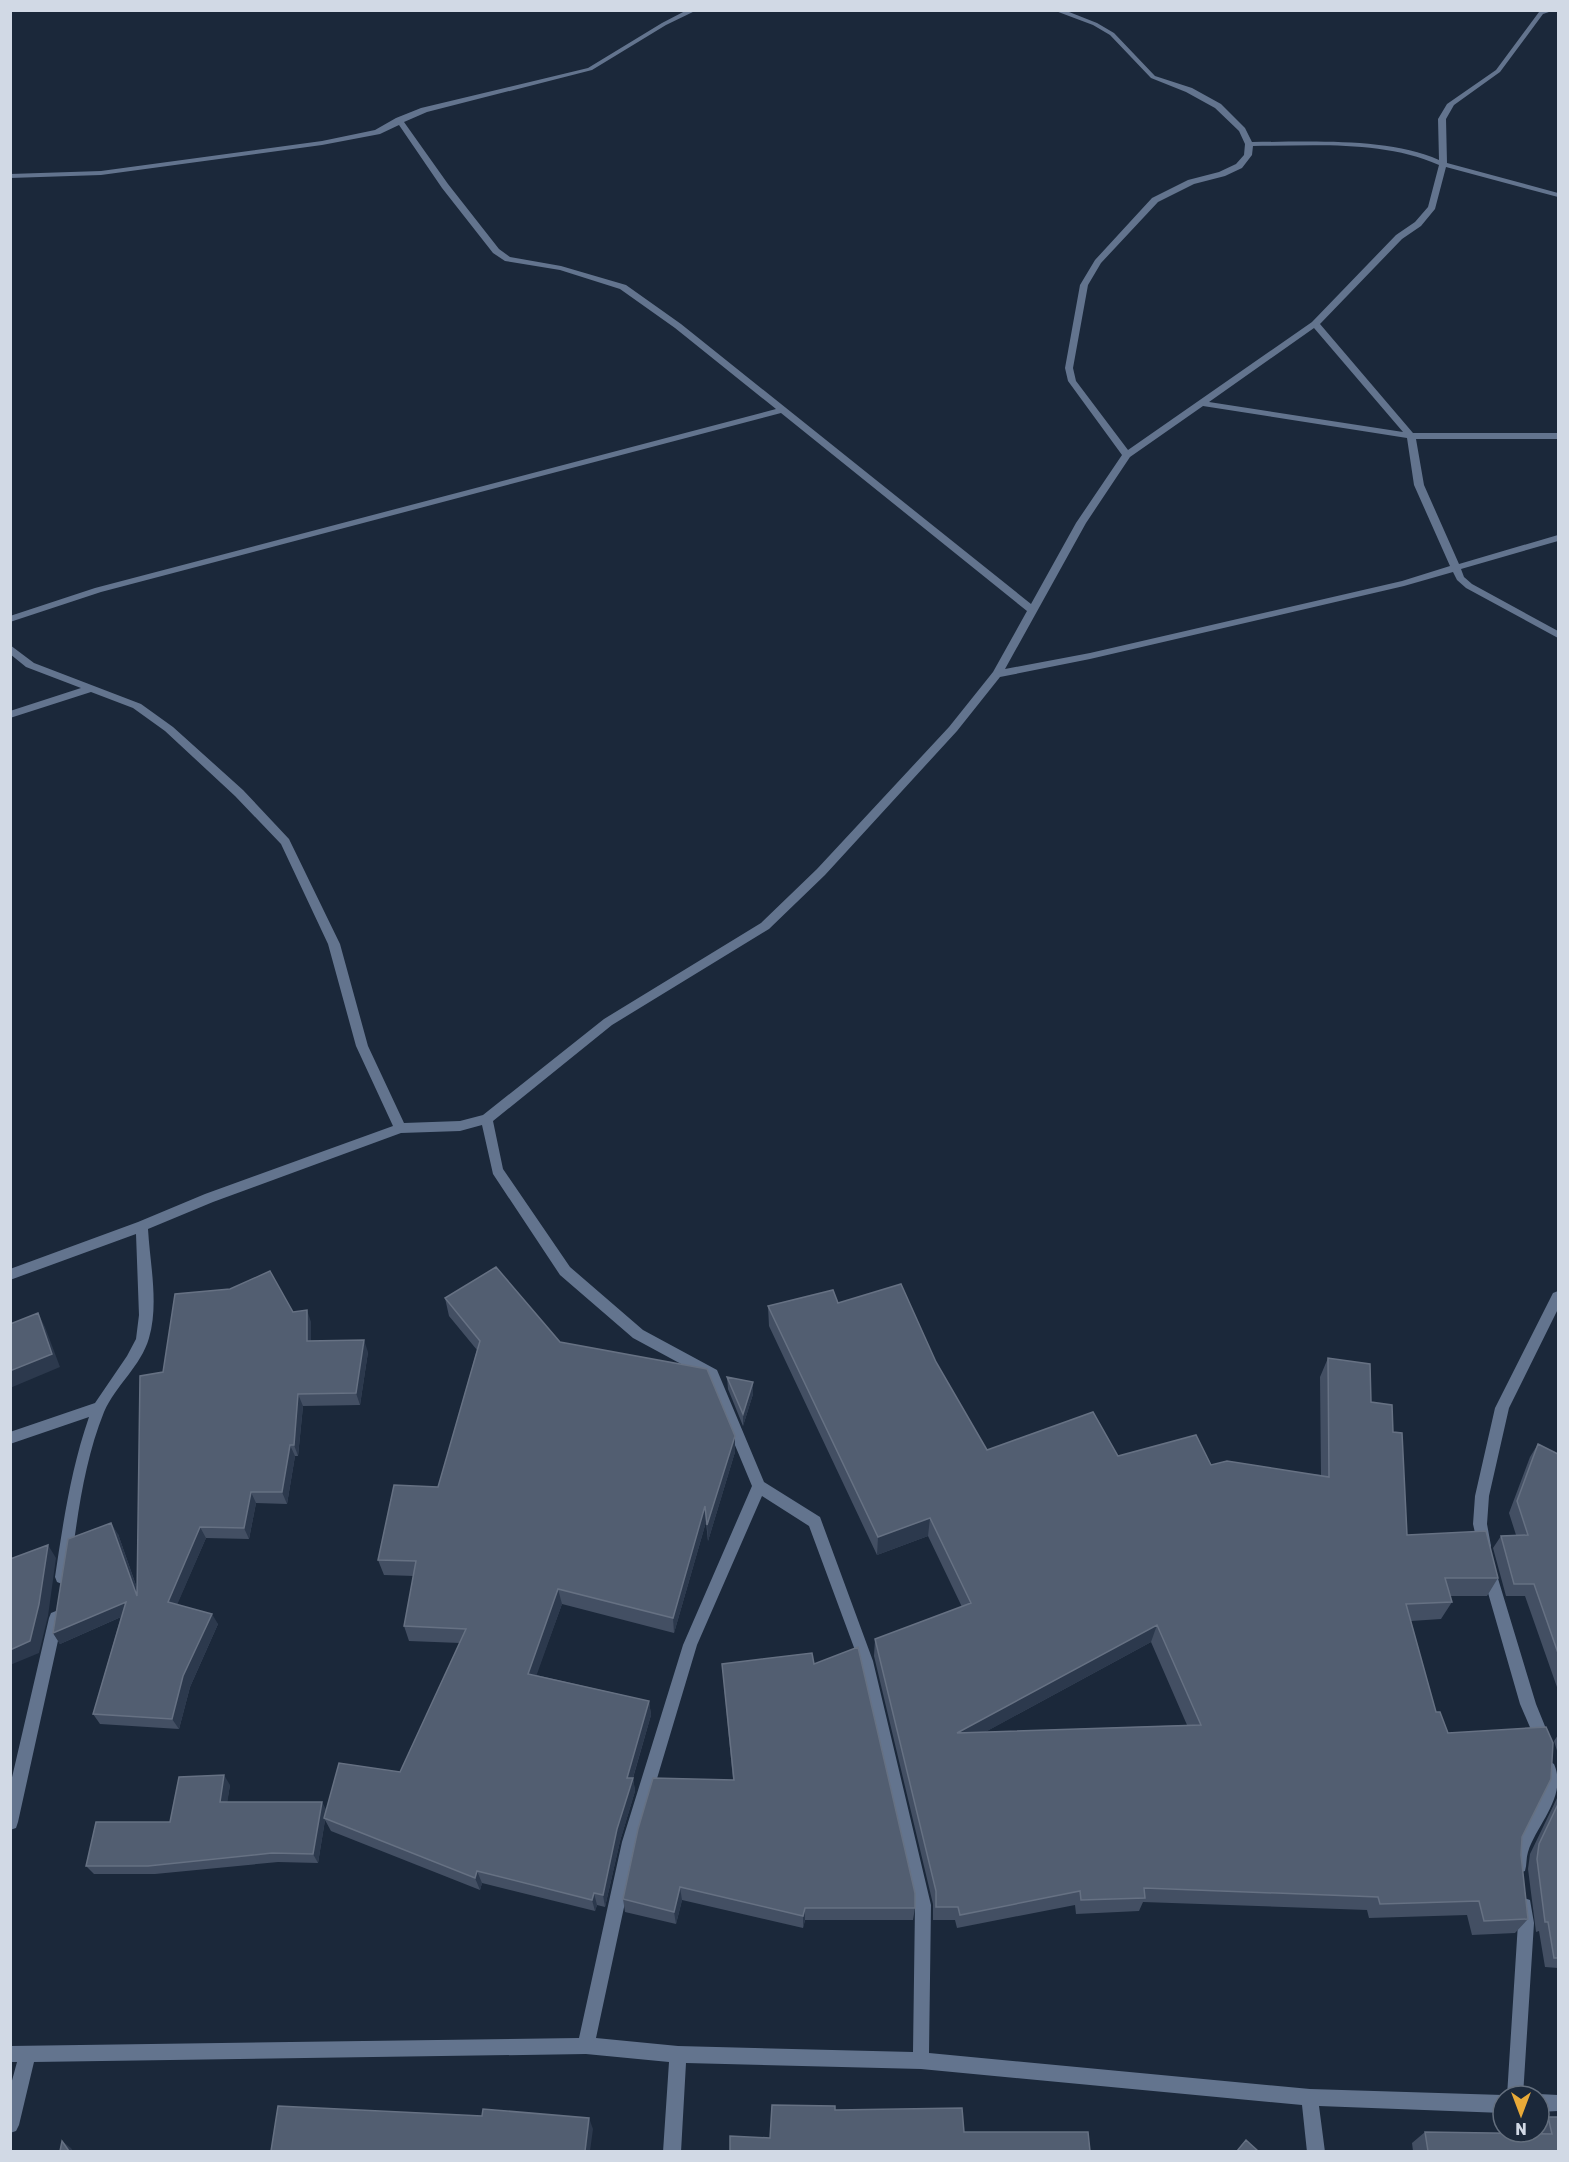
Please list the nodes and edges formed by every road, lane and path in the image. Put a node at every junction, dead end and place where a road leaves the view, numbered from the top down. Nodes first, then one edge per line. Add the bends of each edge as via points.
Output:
1 (1056, 10) edge
2 (1552, 10) edge
3 (693, 11) edge
4 (399, 120) junction
5 (1249, 144) junction
6 (1443, 164) junction
7 (10, 176) edge
8 (1558, 195) edge
9 (1315, 324) junction
10 (1202, 402) junction
11 (784, 410) junction
12 (1411, 436) junction
13 (1558, 436) edge
14 (1127, 455) junction
15 (1558, 538) edge
16 (1454, 567) junction
17 (1032, 610) junction
18 (10, 620) edge
19 (1558, 636) edge
20 (10, 648) edge
21 (997, 674) junction
22 (93, 688) junction
23 (10, 715) edge
24 (488, 1119) junction
25 (400, 1128) junction
26 (142, 1226) junction
27 (10, 1275) edge
28 (1558, 1298) edge
29 (99, 1408) junction
30 (10, 1438) edge
31 (759, 1486) junction
32 (10, 1822) edge
33 (586, 2046) junction
34 (678, 2054) junction
35 (19, 2055) edge
36 (921, 2061) junction
37 (1516, 2084) edge
38 (1310, 2097) junction
39 (1491, 2104) edge
40 (10, 2125) edge
41 (672, 2151) edge
42 (1316, 2151) edge

1 - 5 street via 1112,34 1154,77 1218,106 1242,130
2 - 6 street via 1541,14 1498,71 1451,104 1442,119
3 - 4 street via 590,69 424,110
4 - 7 street via 377,132 322,143 101,173
4 - 11 street via 496,251 508,259 561,268 623,287
5 - 6 street via 1344,146 1425,156
5 - 14 street via 1248,155 1239,166 1191,182 1155,200 1098,262 1084,285 1069,368 1079,390
6 - 8 street
6 - 9 street via 1432,207
9 - 10 street
9 - 12 street
10 - 12 street
10 - 14 street
11 - 17 street
11 - 18 street via 98,590
12 - 13 street
12 - 16 street via 1419,485
14 - 17 street via 1081,523
15 - 16 street
16 - 19 street via 1470,586
16 - 21 street via 1090,656
17 - 21 street
20 - 22 street via 46,674
21 - 24 street via 953,729 821,872 765,926 608,1022
22 - 23 street
22 - 25 street via 137,706 169,729 239,793 285,842 334,944 362,1046
24 - 25 street via 460,1126
24 - 31 street via 497,1170 565,1271 638,1334 712,1374
25 - 26 street
26 - 27 street
26 - 29 street via 145,1329 136,1354
28 - 37 street via 1502,1408 1482,1496 1480,1524 1486,1559 1528,1704 1550,1758 1548,1796 1520,1852 1527,1923
29 - 30 street
29 - 32 street via 71,1513 59,1599
31 - 33 street via 690,1645 630,1842
31 - 36 street via 815,1522 866,1661 923,1905
33 - 34 street
33 - 35 street
34 - 36 street
34 - 41 street
35 - 40 street
36 - 38 street
38 - 39 street
38 - 42 street

